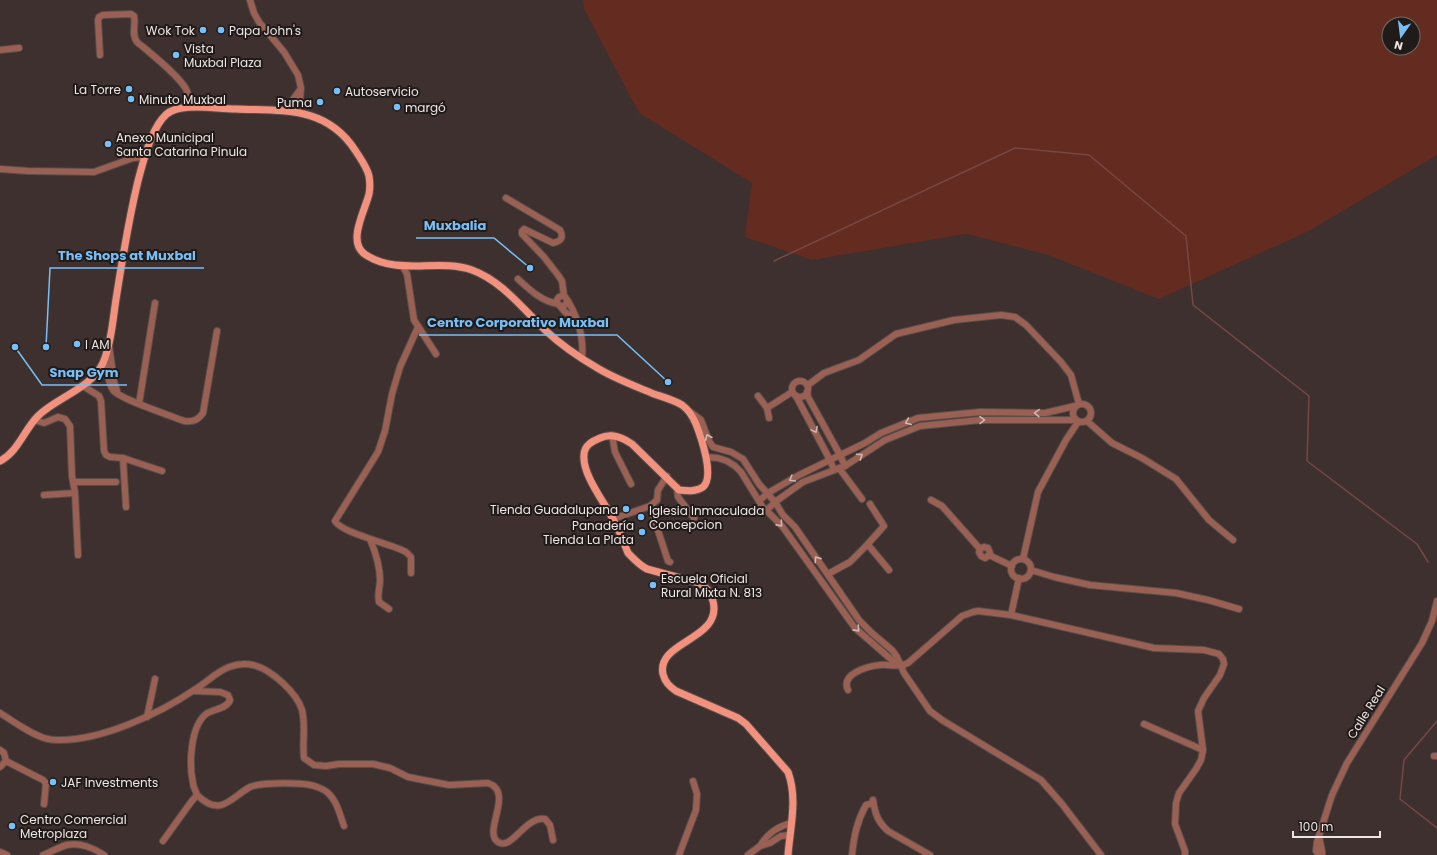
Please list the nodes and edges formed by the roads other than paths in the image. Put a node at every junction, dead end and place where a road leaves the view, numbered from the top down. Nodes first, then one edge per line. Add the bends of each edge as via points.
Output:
1 (250, 0) edge
2 (19, 48) dead end
3 (0, 50) edge
4 (100, 55) dead end
5 (301, 88) junction
6 (189, 107) junction
7 (285, 110) junction
8 (297, 112) junction
9 (144, 157) junction
10 (0, 169) edge
11 (506, 198) dead end
12 (402, 266) junction
13 (518, 279) dead end
14 (566, 298) junction
15 (155, 303) dead end
16 (559, 305) junction
17 (578, 321) junction
18 (418, 327) junction
19 (217, 331) dead end
20 (109, 344) junction
21 (436, 354) dead end
22 (105, 357) junction
23 (582, 358) junction
24 (82, 386) junction
25 (808, 389) junction
26 (794, 394) junction
27 (118, 395) junction
28 (758, 396) dead end
29 (139, 404) junction
30 (1077, 405) junction
31 (766, 408) junction
32 (689, 411) junction
33 (769, 418) dead end
34 (34, 420) junction
35 (1077, 421) junction
36 (1087, 421) junction
37 (612, 435) junction
38 (840, 455) junction
39 (706, 456) junction
40 (123, 458) junction
41 (830, 460) junction
42 (0, 461) edge
43 (839, 468) junction
44 (162, 471) dead end
45 (667, 476) junction
46 (74, 482) junction
47 (116, 482) dead end
48 (631, 484) dead end
49 (677, 487) junction
50 (75, 493) junction
51 (768, 493) junction
52 (44, 495) dead end
53 (760, 500) junction
54 (862, 500) dead end
55 (931, 500) dead end
56 (775, 502) junction
57 (870, 504) dead end
58 (126, 506) dead end
59 (650, 506) junction
60 (767, 510) junction
61 (694, 518) dead end
62 (613, 519) junction
63 (370, 539) junction
64 (1233, 540) dead end
65 (866, 546) junction
66 (78, 555) dead end
67 (1024, 559) junction
68 (670, 562) dead end
69 (1012, 566) junction
70 (889, 570) dead end
71 (1031, 570) junction
72 (411, 573) dead end
73 (828, 574) junction
74 (1019, 578) junction
75 (1437, 601) edge
76 (390, 609) dead end
77 (1239, 609) dead end
78 (1011, 616) junction
79 (901, 666) junction
80 (155, 679) dead end
81 (848, 690) dead end
82 (194, 691) junction
83 (0, 713) edge
84 (147, 717) junction
85 (1144, 724) dead end
86 (0, 750) edge
87 (1203, 750) junction
88 (6, 760) junction
89 (0, 767) edge
90 (693, 782) dead end
91 (198, 795) junction
92 (44, 804) dead end
93 (791, 823) junction
94 (344, 826) dead end
95 (790, 835) junction
96 (553, 840) dead end
97 (163, 841) dead end
98 (760, 846) junction
99 (0, 852) edge
100 (7, 855) edge
101 (44, 855) edge
102 (104, 855) edge
103 (679, 855) edge
104 (748, 855) edge
105 (788, 855) edge
106 (852, 855) edge
107 (930, 855) edge
108 (1101, 855) edge
109 (1185, 855) edge
110 (1321, 855) edge

1 - 5 street via 259,22 284,52 298,75
2 - 3 street
4 - 6 street via 99,17 131,14 135,20 134,37 137,42 183,85 187,91
5 - 7 street
5 - 8 street
6 - 7 main road
6 - 9 main road via 173,110 162,118
7 - 8 main road
8 - 12 main road via 334,126 347,138 369,175 370,188 357,233 358,248 367,256 379,261
9 - 10 street via 94,172
9 - 20 main road via 125,241
11 - 14 street via 560,230 562,238 553,243 524,230 522,234 558,275
12 - 18 street via 407,274 412,314
12 - 23 main road via 450,265 480,273 508,293 568,350
13 - 16 street via 548,302
14 - 16 street via 558,298
14 - 17 street
15 - 29 street
16 - 17 street
17 - 23 street via 583,348
18 - 21 street
18 - 63 street via 400,367 378,452 335,521 340,526
19 - 29 street via 203,413 199,419 192,422 184,421
20 - 22 main road
20 - 27 street
22 - 24 main road via 98,372
22 - 27 street via 110,385 113,392
23 - 32 main road via 618,379 677,403
24 - 34 main road via 50,406
24 - 40 street via 99,396 101,401 105,454 108,457
25 - 26 street via 804,396
25 - 26 street via 804,381 795,382 792,386
25 - 30 street via 824,373 858,360 896,334 954,320 1008,316 1026,325 1062,362 1071,375
25 - 38 street via 808,397
26 - 31 street
26 -> 41 street
27 - 29 street
28 - 31 street
30 - 35 street via 1072,412
30 - 36 street via 1086,405 1090,408 1091,413
30 -> 38 street via 1045,413 980,412 918,418 881,433
31 - 33 street
32 - 39 main road
51 -> 32 street via 743,459 731,452 713,447 701,420
34 - 42 main road via 8,457
34 - 46 street via 44,423 58,417 68,422 71,430
35 - 36 street
43 -> 35 street via 885,440 920,426 980,420
35 - 67 street via 1038,492
36 - 64 street via 1112,443 1176,479 1208,520
37 - 45 main road via 632,444
37 - 48 street via 615,452
37 - 62 main road via 590,443 584,454 586,468 598,495
38 - 41 street
38 - 43 street
39 - 49 main road via 707,482 699,490 687,491
39 - 53 street via 736,466
40 - 44 street
40 - 58 street
41 - 43 street
41 -> 51 street
43 - 54 street
43 - 56 street via 802,482
45 - 49 main road
45 - 59 street via 658,490 657,500
46 - 47 street
46 - 50 street
49 - 61 street via 678,497
50 - 52 street
50 - 66 street
51 - 53 street
51 - 56 street
53 - 60 street
55 - 69 street via 942,506 980,549 981,556 985,558 989,555
56 - 60 street
73 -> 56 street
57 - 65 street via 884,526
59 - 62 street
59 - 68 street
60 -> 79 street via 782,526 855,628
62 - 93 main road via 628,552 642,566 706,586 712,596 715,610 710,623 667,657 664,662 664,678 676,691 738,718 783,764 793,790
63 - 72 street via 402,549 409,554
63 - 76 street via 380,581 377,597 379,602
65 - 70 street via 869,546
65 - 73 street via 850,562
67 - 69 street via 1015,561
67 - 71 street via 1030,564
69 - 74 street via 1014,575
71 - 74 street via 1027,577
71 - 77 street via 1090,585 1176,593
73 - 79 street via 859,620 892,650
74 - 78 street
75 - 110 street, Calle Real via 1432,621 1422,643 1347,763 1332,795 1317,842 1316,851
78 - 79 street via 978,611 967,613 908,663
78 - 87 street via 1154,648 1204,650 1219,654 1224,664 1220,675 1198,711
79 - 81 street via 880,664 858,670 846,682
79 - 108 street via 930,711 1041,780
80 - 84 street
82 - 84 street
82 - 91 street via 220,692 230,698 227,705 206,714 197,727 192,766 193,784
82 - 96 street via 228,667 245,664 259,666 272,674 296,697 304,719 304,758 314,765 373,764 390,768 408,777 449,785 488,783 499,795 494,831 498,842 504,844 511,841 534,820 540,818 545,819 550,825
83 - 84 street via 48,740 72,740 95,736
85 - 87 street
86 - 88 street
87 - 109 street via 1201,760 1179,793 1176,803 1175,824
88 - 89 street
88 - 92 street via 43,780 46,784
90 - 103 street via 697,794 696,810
91 - 94 street via 216,806 230,802 251,787 259,785 317,786 328,793
91 - 97 street
93 - 95 main road
93 - 98 street via 779,826
95 - 98 street via 780,836
95 - 105 main road
98 - 104 street
99 - 100 street
101 - 102 street via 68,845 85,846
106 - 107 street via 859,818 866,805 873,802 878,822 888,831

